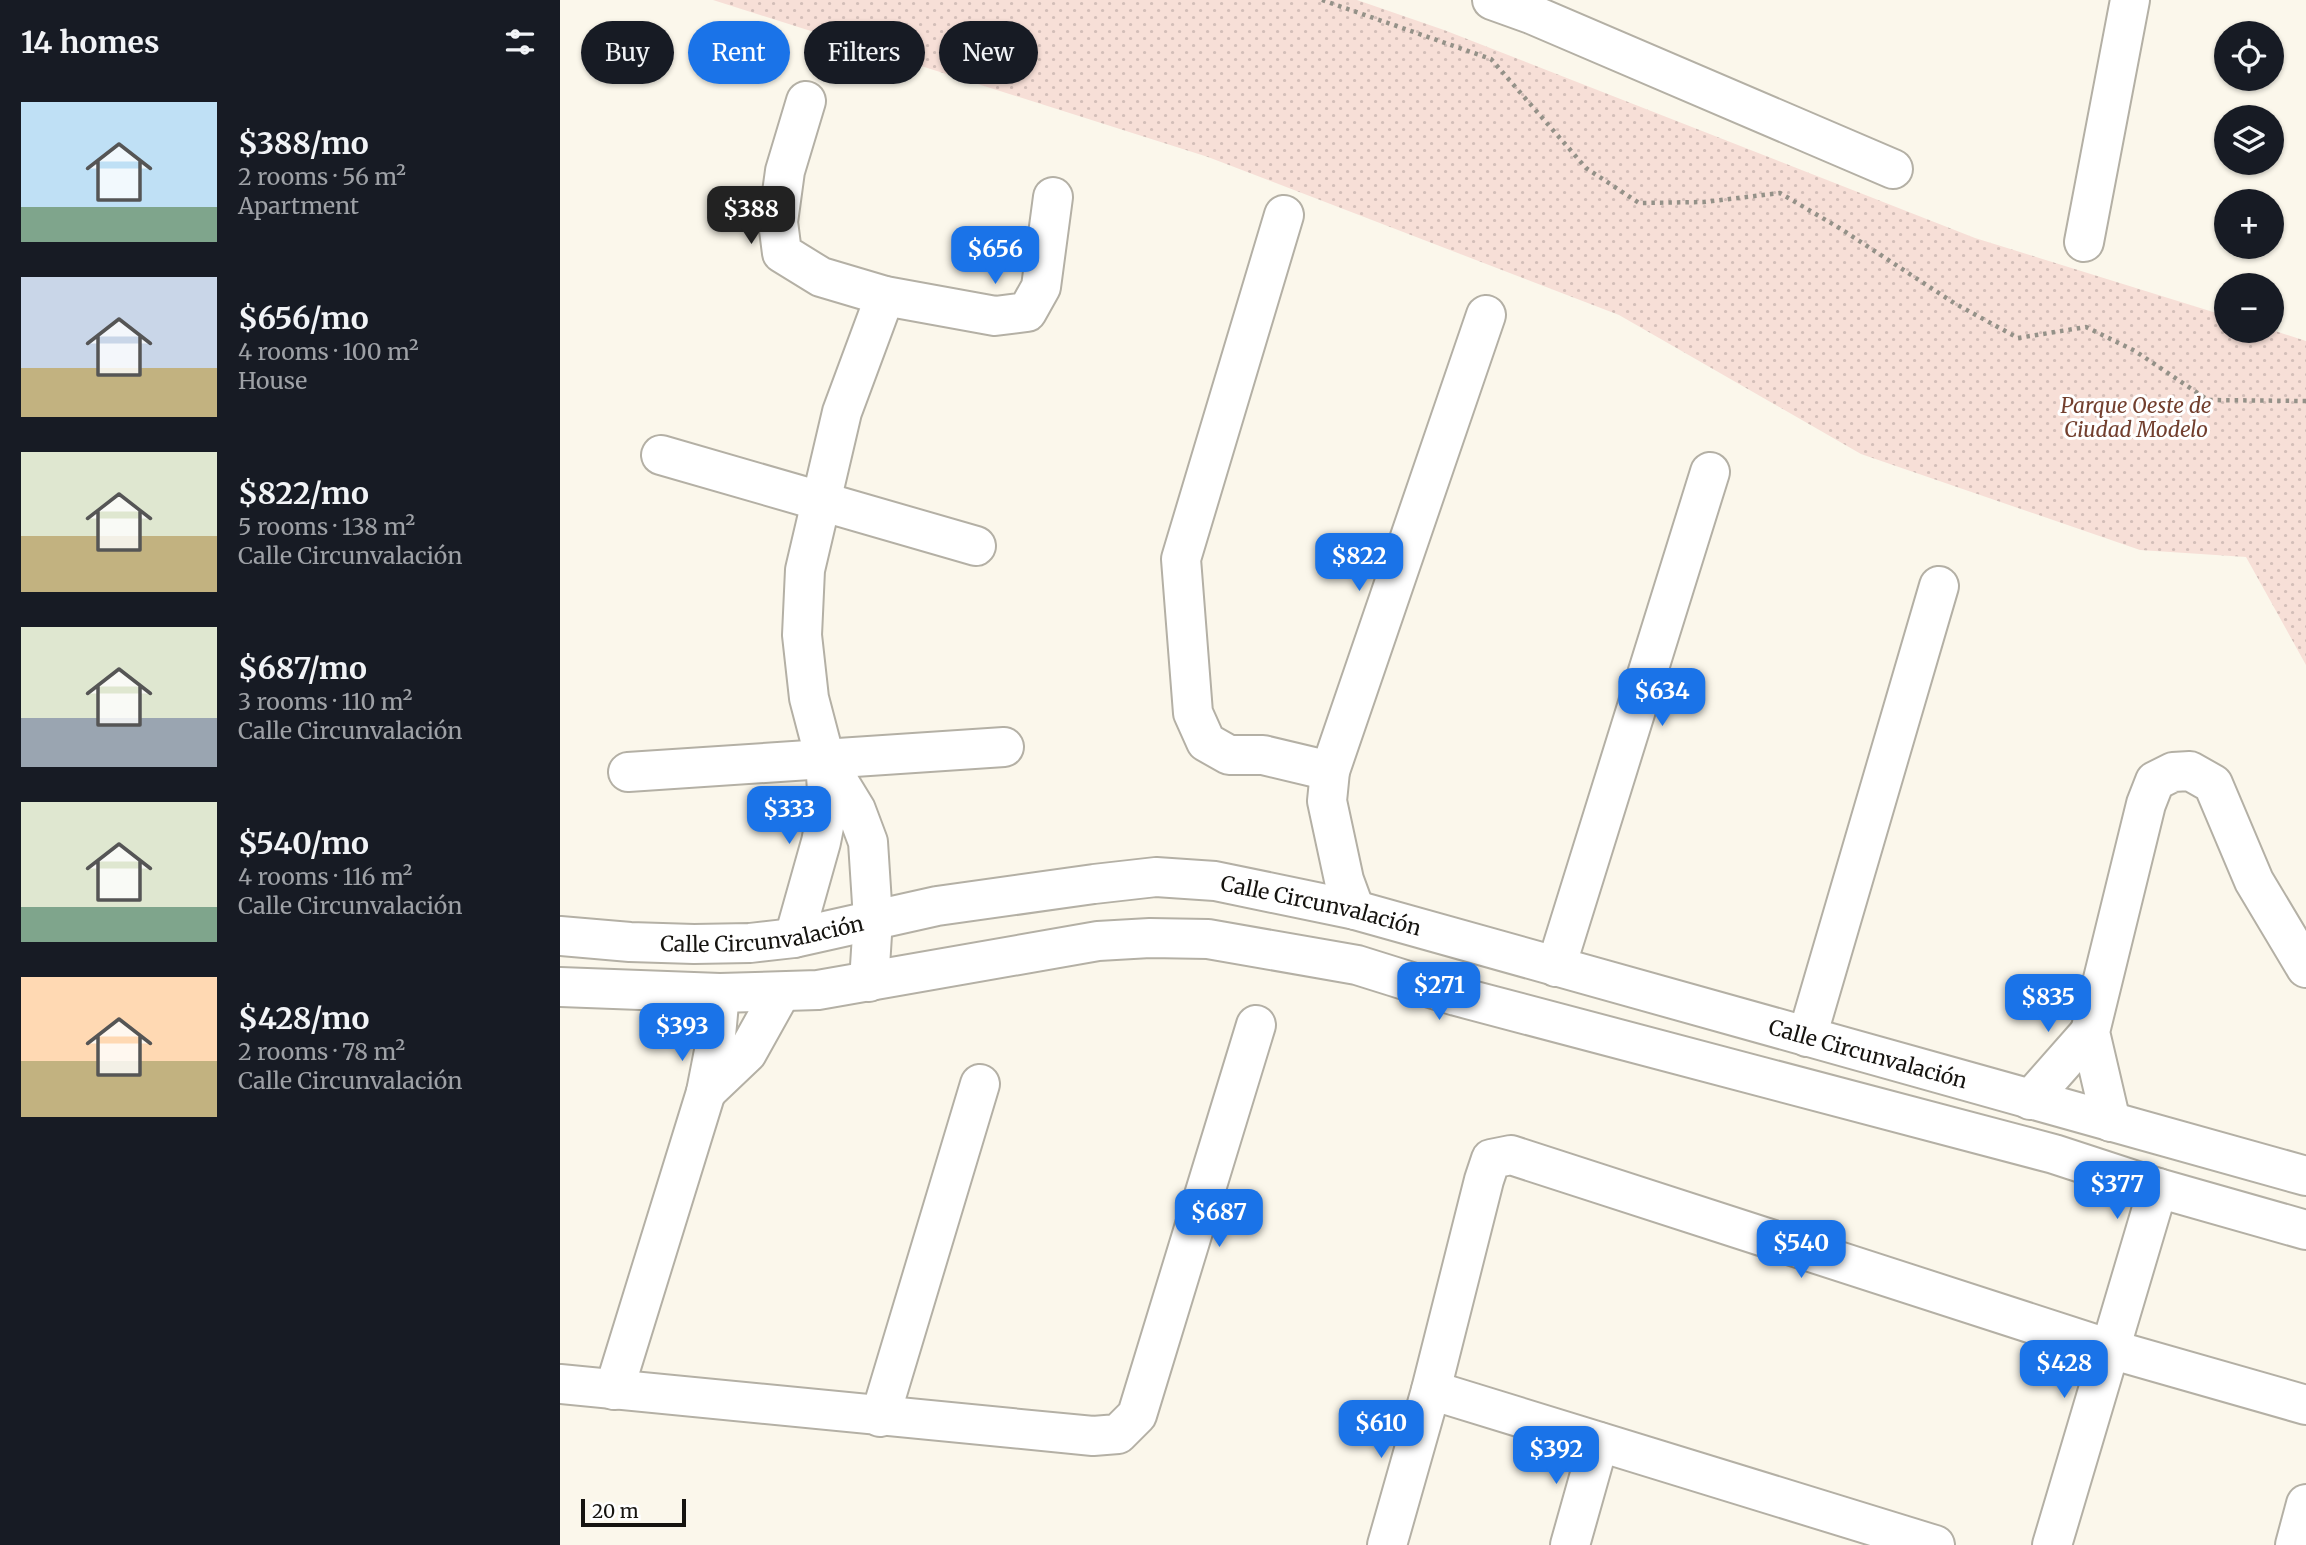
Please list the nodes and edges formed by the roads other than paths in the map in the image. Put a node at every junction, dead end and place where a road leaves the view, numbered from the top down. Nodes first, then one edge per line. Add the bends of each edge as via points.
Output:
1 (1492, 0) edge
2 (2130, 0) edge
3 (1534, 7) edge
4 (806, 101) dead end
5 (1893, 169) dead end
6 (1053, 197) dead end
7 (1284, 215) dead end
8 (2084, 242) dead end
9 (885, 296) junction
10 (1486, 315) dead end
11 (661, 455) dead end
12 (1710, 472) dead end
13 (820, 501) junction
14 (976, 546) dead end
15 (1939, 586) dead end
16 (1004, 747) dead end
17 (825, 759) junction
18 (1330, 771) junction
19 (628, 772) dead end
20 (1355, 910) junction
21 (873, 919) junction
22 (560, 936) edge
23 (794, 938) junction
24 (1556, 967) junction
25 (2306, 968) edge
26 (869, 982) junction
27 (560, 987) edge
28 (781, 992) junction
29 (720, 993) junction
30 (1256, 1025) dead end
31 (2090, 1032) junction
32 (1807, 1037) junction
33 (980, 1084) dead end
34 (706, 1092) junction
35 (2030, 1100) junction
36 (2069, 1111) junction
37 (2112, 1122) junction
38 (2054, 1154) junction
39 (2306, 1176) edge
40 (2158, 1188) junction
41 (2306, 1230) edge
42 (2110, 1349) junction
43 (560, 1384) edge
44 (614, 1390) junction
45 (1432, 1390) junction
46 (2306, 1405) edge
47 (880, 1417) junction
48 (1599, 1442) junction
49 (2306, 1504) edge
50 (1387, 1545) edge
51 (1570, 1545) edge
52 (1935, 1545) edge
53 (2052, 1545) edge
54 (2295, 1545) edge

1 - 3 street
2 - 8 street
3 - 5 street
4 - 9 street via 785,171 778,222 782,253 821,277
6 - 9 street via 1041,286 1027,312 995,316
7 - 18 street via 1181,559 1193,713 1206,742 1229,755 1263,755
9 - 13 street via 842,412
10 - 18 street
11 - 13 street
12 - 24 street
13 - 14 street
13 - 17 street via 805,570 802,635 809,698
15 - 32 street
16 - 17 street
17 - 19 street
17 - 21 street via 856,810 867,842
17 - 23 street via 828,807
18 - 20 street via 1327,801
20 - 21 street, Calle Circunvalación via 1215,881 1156,877
20 - 24 street, Calle Circunvalación
21 - 23 street, Calle Circunvalación
21 - 26 street
22 - 23 street, Calle Circunvalación via 694,944
24 - 32 street, Calle Circunvalación
25 - 31 street via 2254,881 2213,784 2190,771 2173,772 2155,780 2146,804
26 - 28 street
26 - 38 street via 1098,941 1208,939 1357,965 1457,996
27 - 29 street
28 - 29 street
28 - 34 street via 747,1053
29 - 34 street
30 - 47 street via 1137,1415 1118,1434 1093,1436
31 - 35 street
31 - 37 street
32 - 35 street, Calle Circunvalación
33 - 47 street
34 - 44 street
35 - 36 street, Calle Circunvalación
36 - 37 street, Calle Circunvalación
36 - 38 street
37 - 39 street, Calle Circunvalación
38 - 40 street
40 - 41 street
40 - 42 street
42 - 45 street via 1511,1155 1491,1159
42 - 46 street
42 - 53 street
43 - 44 street
44 - 47 street
45 - 48 street
45 - 50 street
48 - 51 street
48 - 52 street
49 - 54 street

